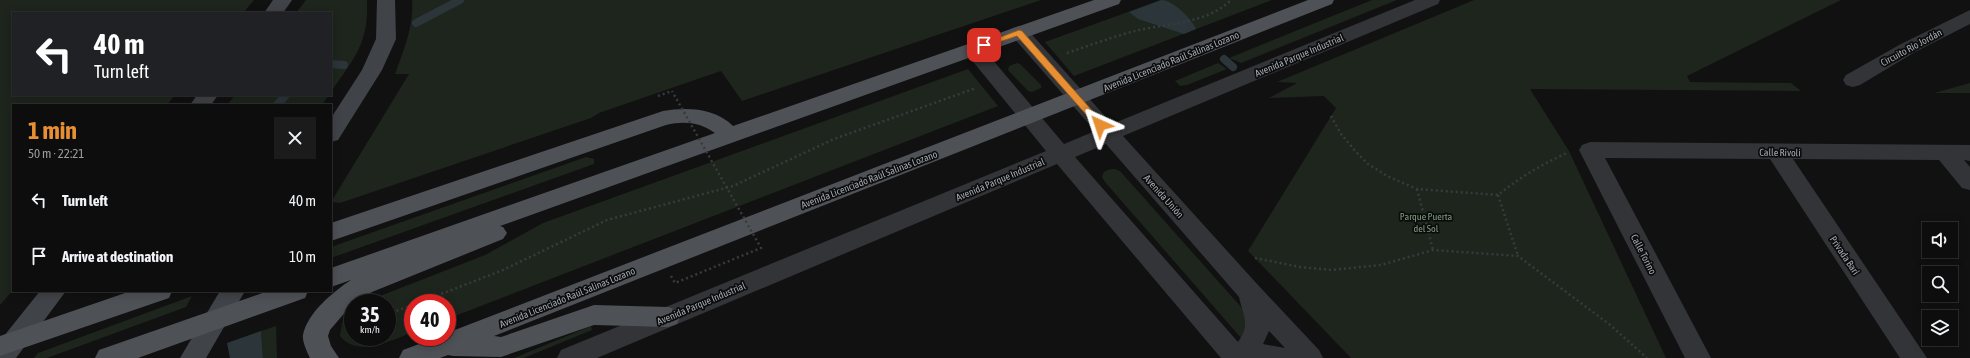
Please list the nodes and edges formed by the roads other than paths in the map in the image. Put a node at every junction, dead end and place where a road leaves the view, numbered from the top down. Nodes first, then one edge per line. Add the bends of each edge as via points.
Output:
1 (283, 0) edge
2 (386, 0) edge
3 (1112, 0) edge
4 (1326, 0) edge
5 (1431, 0) edge
6 (274, 12) edge
7 (1970, 16) edge
8 (1019, 32) junction
9 (973, 49) junction
10 (1853, 80) dead end
11 (207, 96) edge
12 (1076, 98) junction
13 (201, 104) edge
14 (1029, 117) junction
15 (332, 133) edge
16 (1108, 134) junction
17 (729, 135) junction
18 (1580, 150) joint
19 (1777, 152) junction
20 (1945, 153) junction
21 (1970, 153) edge
22 (1061, 154) junction
23 (1970, 182) edge
24 (556, 197) junction
25 (332, 232) edge
26 (332, 278) edge
27 (53, 292) edge
28 (157, 292) edge
29 (232, 292) edge
30 (293, 292) edge
31 (1249, 292) junction
32 (668, 317) junction
33 (215, 320) junction
34 (456, 341) edge
35 (443, 346) joint
36 (5, 349) edge
37 (108, 358) edge
38 (193, 358) edge
39 (326, 358) edge
40 (412, 358) edge
41 (570, 358) edge
42 (1236, 358) edge
43 (1240, 358) edge
44 (1246, 358) edge
45 (1283, 358) edge
46 (1310, 358) edge
47 (1698, 358) edge
48 (1914, 358) edge

1 - 6 main road
2 - 15 main road via 386,39 372,70
3 - 8 main road
4 - 12 main road, Avenida Licenciado Raúl Salinas Lozano
5 - 16 street, Avenida Parque Industrial
7 - 10 street, Circuito Río Jordán
8 - 9 main road
8 - 12 street, Avenida Unión
9 - 14 street
9 - 17 main road
11 - 13 main road
12 - 14 main road, Avenida Licenciado Raúl Salinas Lozano
12 - 16 street, Avenida Unión
14 - 22 street
14 - 34 main road, Avenida Licenciado Raúl Salinas Lozano
16 - 22 street, Avenida Parque Industrial
16 - 31 street, Avenida Unión
17 - 24 main road
17 - 25 main road via 721,125 699,116 663,118
18 - 19 street, Calle Rivoli
18 - 47 street, Calle Torino
19 - 20 street, Calle Rivoli
19 - 48 street, Privada Barí
20 - 21 street, Calle Rivoli
20 - 23 street
22 - 32 street, Avenida Parque Industrial
22 - 42 street
24 - 26 main road
24 - 39 main road via 511,225 458,249 362,285 343,298 319,325 315,336 320,352
27 - 36 main road
28 - 36 main road
29 - 33 main road
30 - 33 main road
31 - 43 street via 1256,308 1259,325 1255,336
31 - 46 street, Avenida Unión
32 - 35 main road via 594,315 501,347
32 - 41 street, Avenida Parque Industrial
33 - 37 main road
33 - 38 main road
35 - 40 main road, Avenida Licenciado Raúl Salinas Lozano
44 - 45 street via 1264,355

